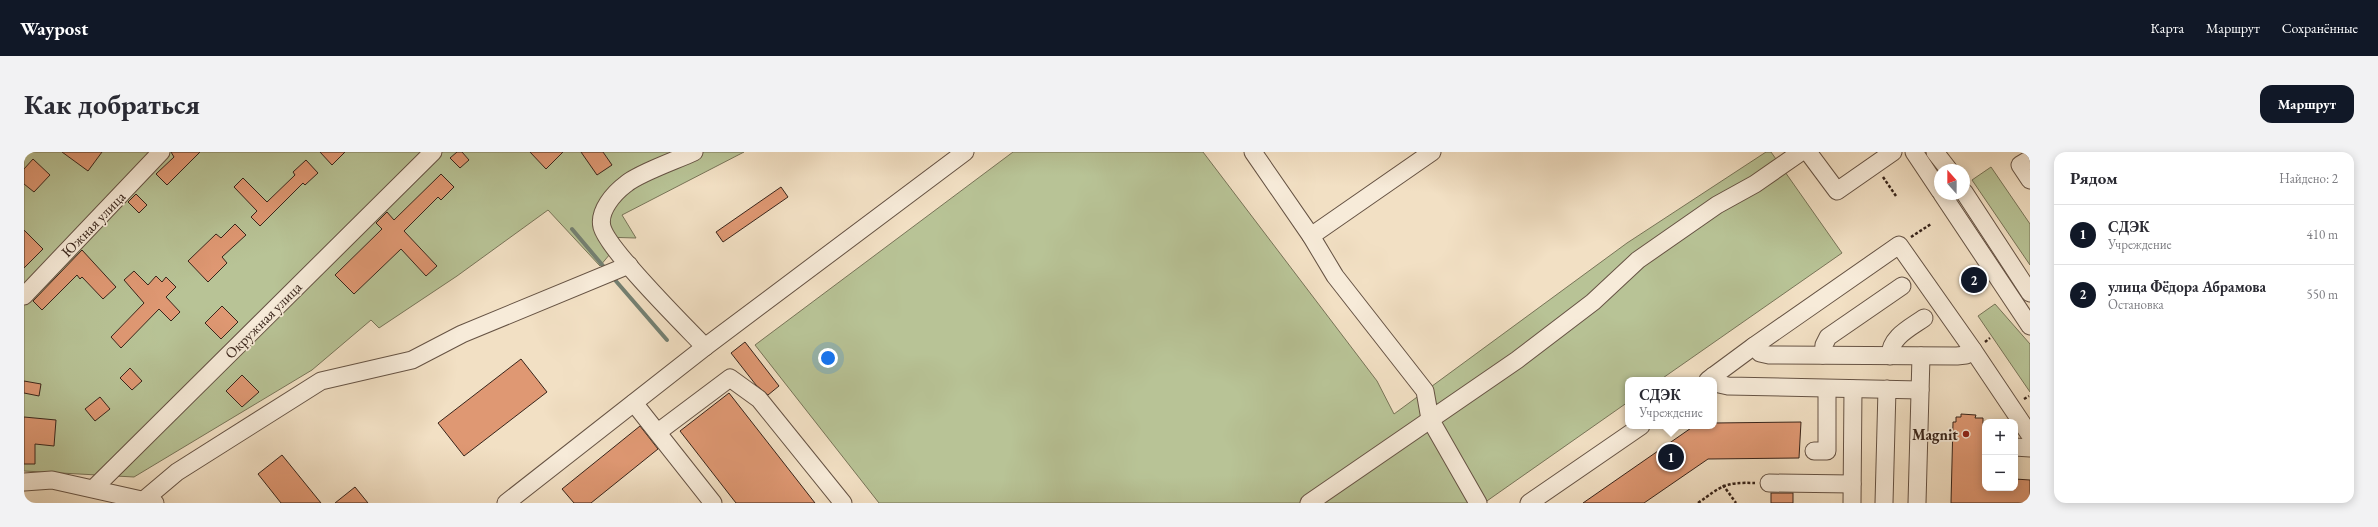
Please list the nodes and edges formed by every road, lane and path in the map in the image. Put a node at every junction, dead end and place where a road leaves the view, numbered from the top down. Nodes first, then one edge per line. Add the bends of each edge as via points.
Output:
1 (161, 152) edge
2 (433, 152) edge
3 (694, 152) edge
4 (965, 152) edge
5 (1253, 152) edge
6 (1432, 152) edge
7 (1801, 152) edge
8 (1808, 152) edge
9 (1893, 152) edge
10 (1935, 152) edge
11 (1919, 154) edge
12 (2030, 158) edge
13 (1944, 164) edge
14 (1934, 180) edge
15 (2030, 180) edge
16 (1946, 200) edge
17 (1969, 200) edge
18 (1931, 224) dead end
19 (1311, 236) junction
20 (1899, 245) junction
21 (630, 265) junction
22 (2027, 285) edge
23 (1902, 286) dead end
24 (24, 296) edge
25 (1924, 318) dead end
26 (2030, 326) edge
27 (1754, 346) junction
28 (705, 347) junction
29 (1973, 350) junction
30 (1823, 355) junction
31 (1890, 356) junction
32 (1922, 356) junction
33 (1711, 377) edge
34 (1717, 383) edge
35 (1827, 388) junction
36 (1853, 389) junction
37 (1887, 389) junction
38 (1920, 390) junction
39 (634, 403) junction
40 (2010, 415) edge
41 (1430, 419) junction
42 (1637, 429) edge
43 (658, 432) junction
44 (2030, 435) edge
45 (2018, 447) edge
46 (2030, 448) edge
47 (1814, 451) dead end
48 (24, 482) edge
49 (1769, 483) joint
50 (1852, 484) junction
51 (1723, 485) junction
52 (94, 488) junction
53 (150, 501) edge
54 (506, 503) edge
55 (713, 503) edge
56 (843, 503) edge
57 (1309, 503) edge
58 (1478, 503) edge
59 (1529, 503) edge
60 (1698, 503) edge
61 (1736, 503) edge
62 (1852, 503) edge
63 (1884, 503) edge
64 (1917, 503) edge

1 - 24 street, Южная улица
2 - 52 street, Окружная улица
3 - 21 street via 627,183 614,194 602,218 602,227 607,238
4 - 28 street
5 - 19 street
6 - 19 street
7 - 41 street via 1755,184 1717,205 1638,260 1587,306 1517,360
8 - 9 street via 1837,191
10 - 13 street
11 - 14 street
12 - 15 street via 2020,166
16 - 26 street
17 - 22 street
18 - 20 path
19 - 41 street via 1335,276 1425,391
20 - 27 street
20 - 29 street
21 - 28 street
21 - 53 street via 462,334 412,360 321,380 177,472
23 - 30 street via 1828,337
25 - 31 street via 1894,340 1890,347
27 - 30 street via 1760,353
27 - 33 street
28 - 39 street
29 - 32 street via 1966,355
29 - 40 street
30 - 31 street
31 - 32 street
32 - 38 street
34 - 35 street via 1728,386
35 - 36 street
35 - 47 street via 1827,451
36 - 37 street
36 - 50 street
37 - 38 street
37 - 63 street
38 - 64 street
39 - 43 street
39 - 54 street
40 - 44 street
41 - 57 street
41 - 58 street
42 - 59 street
43 - 55 street
43 - 56 street via 730,378 759,399
45 - 46 street
48 - 52 street via 52,480
49 - 50 street
49 - 51 path via 1731,482
50 - 62 street
51 - 60 path
51 - 61 path
52 - 53 street

